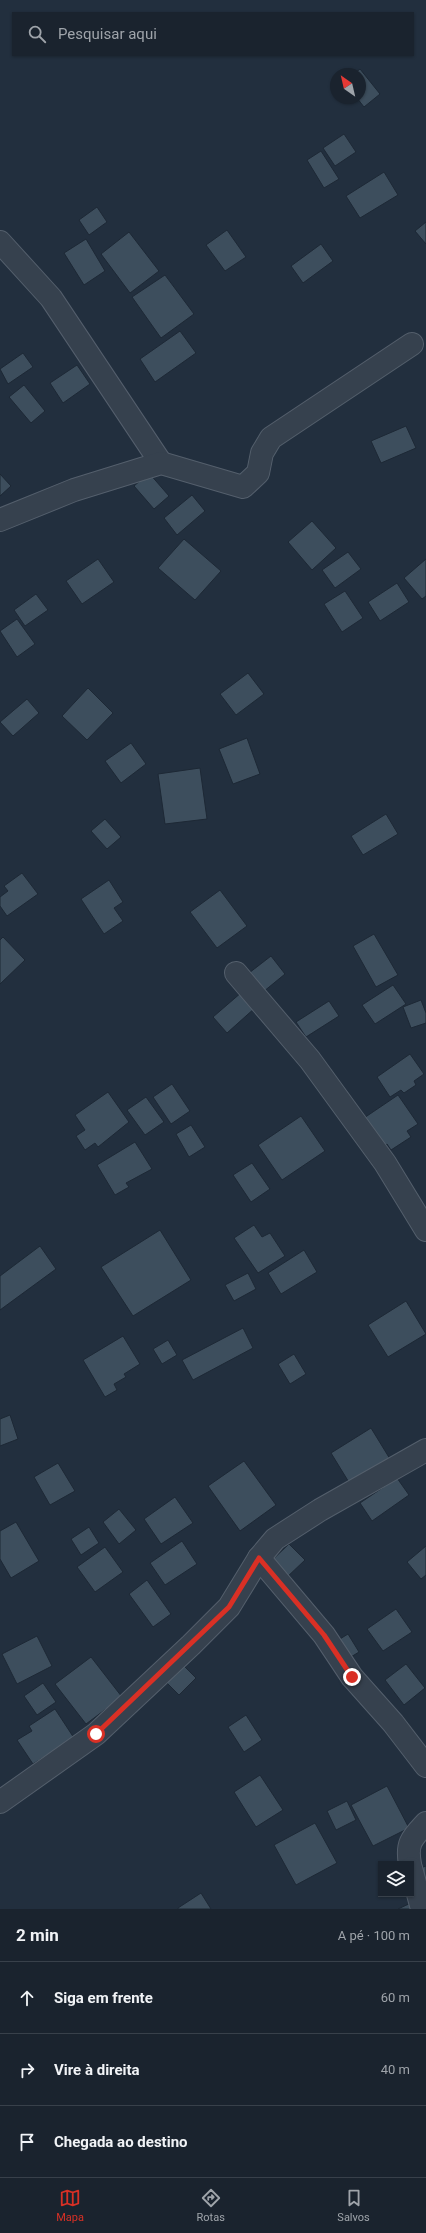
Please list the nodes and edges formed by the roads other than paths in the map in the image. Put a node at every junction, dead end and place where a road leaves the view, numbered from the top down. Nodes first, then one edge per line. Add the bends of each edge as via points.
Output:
1 (0, 242) edge
2 (412, 344) dead end
3 (161, 463) junction
4 (0, 520) edge
5 (236, 973) dead end
6 (426, 1230) edge
7 (426, 1450) edge
8 (259, 1558) junction
9 (426, 1766) edge
10 (0, 1802) edge
11 (426, 1823) edge
12 (409, 1861) edge
13 (414, 1879) edge
14 (422, 1909) edge

1 - 3 street via 51,298
2 - 3 street via 271,438 262,453 258,473 242,487
3 - 4 street via 74,490
5 - 6 street via 310,1060 385,1163
7 - 8 street via 320,1510 275,1539
8 - 9 street via 324,1635 352,1677 393,1722
8 - 10 street via 229,1607 191,1645 96,1734
11 - 12 street via 415,1835 407,1850
13 - 14 street

